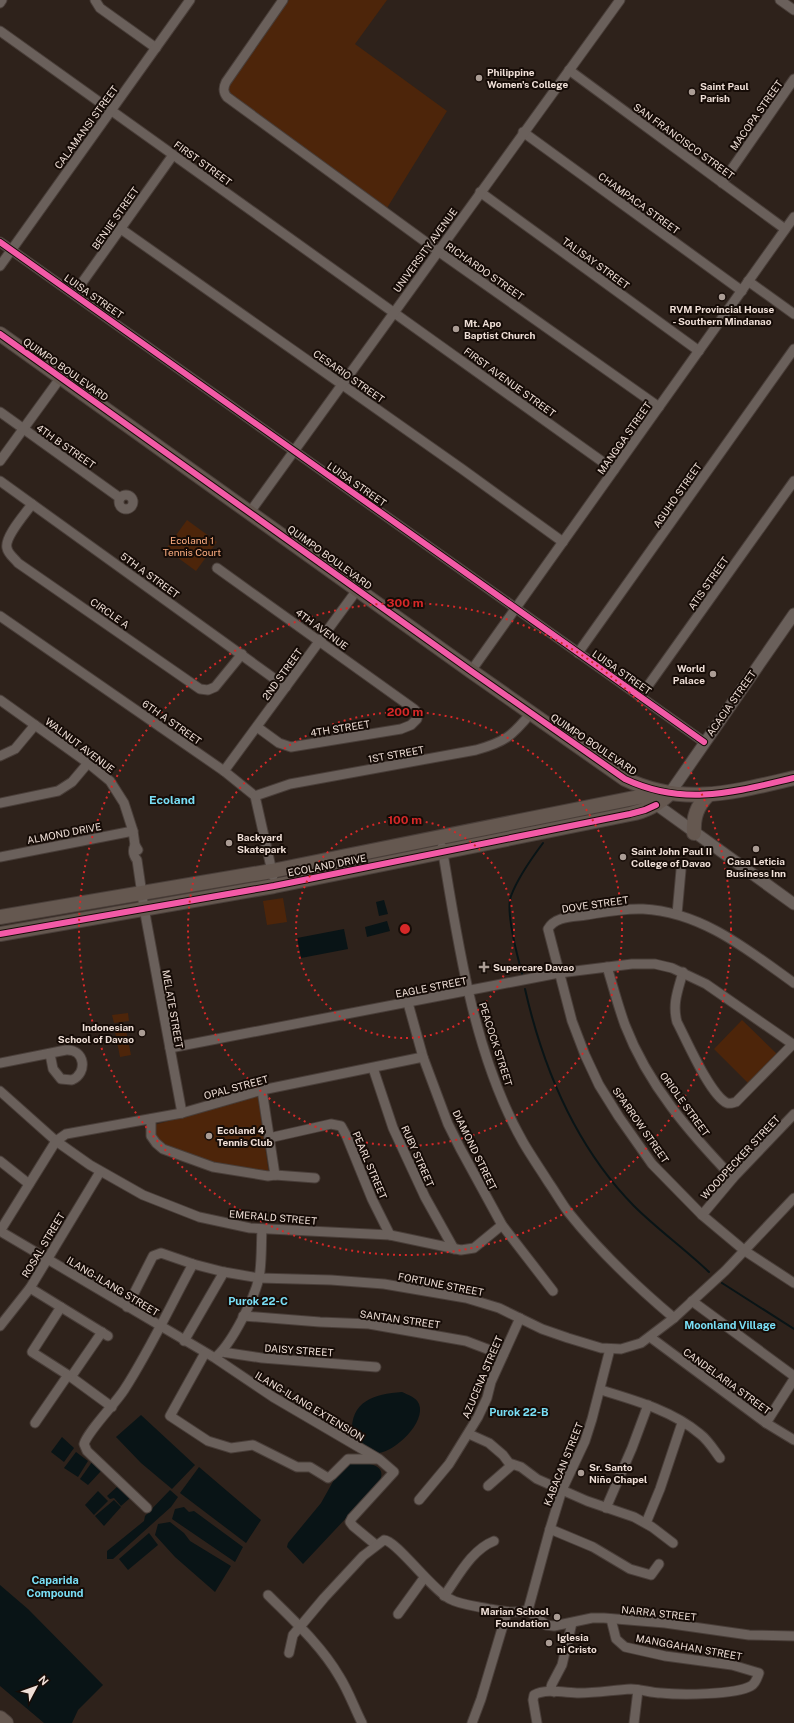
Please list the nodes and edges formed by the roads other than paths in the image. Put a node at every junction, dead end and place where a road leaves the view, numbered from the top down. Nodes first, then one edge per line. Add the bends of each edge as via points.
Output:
1 (2, 0) edge
2 (95, 0) edge
3 (190, 0) edge
4 (283, 0) edge
5 (620, 0) edge
6 (780, 0) edge
7 (0, 3) edge
8 (794, 10) edge
9 (0, 31) edge
10 (156, 48) junction
11 (569, 70) junction
12 (794, 79) edge
13 (111, 110) junction
14 (523, 132) junction
15 (173, 155) junction
16 (722, 183) junction
17 (480, 192) junction
18 (794, 217) edge
19 (120, 229) junction
20 (786, 229) junction
21 (0, 242) edge
22 (11, 250) junction
23 (438, 251) junction
24 (0, 266) edge
25 (748, 281) junction
26 (742, 291) junction
27 (74, 294) junction
28 (394, 312) junction
29 (794, 314) edge
30 (0, 334) edge
31 (794, 349) edge
32 (699, 351) junction
33 (61, 377) junction
34 (342, 385) junction
35 (659, 407) junction
36 (0, 412) edge
37 (23, 429) junction
38 (294, 452) junction
39 (0, 461) edge
40 (614, 470) junction
41 (0, 481) edge
42 (794, 482) edge
43 (120, 498) dead end
44 (32, 504) junction
45 (250, 512) junction
46 (563, 542) junction
47 (217, 568) dead end
48 (358, 590) junction
49 (515, 609) junction
50 (794, 614) edge
51 (0, 616) edge
52 (320, 641) junction
53 (578, 653) junction
54 (242, 654) junction
55 (471, 671) junction
56 (286, 687) junction
57 (640, 697) junction
58 (0, 700) edge
59 (414, 709) joint
60 (531, 713) junction
61 (35, 725) junction
62 (257, 727) junction
63 (704, 742) junction
64 (0, 756) edge
65 (88, 763) junction
66 (224, 771) junction
67 (794, 778) edge
68 (625, 779) junction
69 (670, 793) junction
70 (708, 795) junction
71 (254, 796) junction
72 (644, 796) junction
73 (0, 803) edge
74 (656, 805) junction
75 (133, 831) junction
76 (694, 833) junction
77 (441, 838) junction
78 (443, 852) junction
79 (0, 857) edge
80 (681, 870) dead end
81 (272, 871) junction
82 (274, 886) junction
83 (142, 893) junction
84 (794, 904) edge
85 (144, 908) junction
86 (677, 914) junction
87 (0, 917) edge
88 (0, 934) edge
89 (607, 967) junction
90 (683, 972) junction
91 (559, 973) junction
92 (794, 983) edge
93 (468, 991) junction
94 (408, 1003) junction
95 (793, 1045) edge
96 (170, 1048) junction
97 (50, 1054) dead end
98 (423, 1057) junction
99 (0, 1063) edge
100 (373, 1068) junction
101 (262, 1090) junction
102 (0, 1091) edge
103 (182, 1113) junction
104 (794, 1114) edge
105 (151, 1119) junction
106 (269, 1138) junction
107 (56, 1141) junction
108 (0, 1161) edge
109 (100, 1172) junction
110 (275, 1175) junction
111 (315, 1178) dead end
112 (733, 1178) junction
113 (29, 1184) junction
114 (794, 1198) edge
115 (702, 1215) junction
116 (502, 1225) junction
117 (262, 1229) junction
118 (0, 1231) edge
119 (390, 1236) junction
120 (454, 1249) junction
121 (745, 1251) junction
122 (47, 1260) junction
123 (193, 1264) junction
124 (224, 1272) junction
125 (258, 1278) junction
126 (793, 1282) edge
127 (30, 1288) junction
128 (553, 1291) dead end
129 (692, 1302) junction
130 (61, 1307) junction
131 (127, 1307) junction
132 (243, 1316) junction
133 (520, 1318) junction
134 (674, 1318) junction
135 (0, 1326) edge
136 (159, 1326) junction
137 (650, 1337) junction
138 (184, 1341) junction
139 (610, 1349) junction
140 (205, 1353) junction
141 (218, 1355) junction
142 (503, 1355) junction
143 (376, 1367) dead end
144 (69, 1376) junction
145 (794, 1377) edge
146 (600, 1390) junction
147 (648, 1405) junction
148 (112, 1407) junction
149 (35, 1423) dead end
150 (682, 1423) junction
151 (766, 1423) junction
152 (469, 1434) junction
153 (794, 1440) edge
154 (720, 1458) dead end
155 (379, 1459) junction
156 (512, 1465) junction
157 (488, 1486) dead end
158 (562, 1490) junction
159 (419, 1500) dead end
160 (147, 1508) dead end
161 (606, 1508) junction
162 (646, 1523) junction
163 (550, 1529) junction
164 (494, 1541) dead end
165 (674, 1543) dead end
166 (376, 1545) junction
167 (659, 1564) dead end
168 (424, 1578) junction
169 (268, 1595) dead end
170 (444, 1596) junction
171 (528, 1610) junction
172 (507, 1612) junction
173 (398, 1614) dead end
174 (611, 1618) junction
175 (572, 1623) junction
176 (300, 1626) junction
177 (794, 1636) edge
178 (289, 1653) dead end
179 (638, 1690) junction
180 (554, 1692) junction
181 (0, 1718) edge
182 (6, 1723) edge
183 (362, 1723) edge
184 (472, 1723) edge
185 (537, 1723) edge
186 (634, 1723) edge

1 - 7 street
2 - 10 street via 100,8
3 - 10 street, CALAMANSI STREET
4 - 23 street, RICHARDO STREET via 226,82 224,92 233,103
5 - 11 street, UNIVERSITY AVENUE
6 - 8 street
9 - 13 street, FIRST STREET
10 - 13 street, CALAMANSI STREET
11 - 14 street, UNIVERSITY AVENUE
11 - 16 street, SAN FRANCISCO STREET
12 - 16 street, MACOPA STREET
13 - 15 street, FIRST STREET
13 - 22 street, CALAMANSI STREET
14 - 17 street, UNIVERSITY AVENUE
14 - 26 street, CHAMPACA STREET
15 - 19 street, BENJIE STREET
15 - 28 street, FIRST STREET
16 - 20 street, SAN FRANCISCO STREET
17 - 23 street, UNIVERSITY AVENUE
17 - 32 street, TALISAY STREET
18 - 20 street, MANGGA STREET
19 - 27 street, BENJIE STREET
19 - 34 street, CESARIO STREET
20 - 25 street, MANGGA STREET
21 - 22 street, LUISA STREET
22 - 24 street, CALAMANSI STREET
22 - 27 street, LUISA STREET
23 - 28 street, UNIVERSITY AVENUE
23 - 35 street, RICHARDO STREET
25 - 26 street, MANGGA STREET
25 - 29 street
26 - 32 street, MANGGA STREET
27 - 38 street, LUISA STREET
28 - 34 street, UNIVERSITY AVENUE
28 - 40 street, FIRST AVENUE STREET
30 - 33 main road, QUIMPO BOULEVARD
31 - 53 street, AGUHO STREET
32 - 35 street, MANGGA STREET
33 - 37 street
33 - 45 main road, QUIMPO BOULEVARD
34 - 38 street, UNIVERSITY AVENUE
34 - 46 street, CESARIO STREET
35 - 40 street, MANGGA STREET
36 - 37 street, 4TH B STREET
37 - 39 street
37 - 43 street, 4TH B STREET
38 - 45 street, UNIVERSITY AVENUE
38 - 49 street, LUISA STREET
40 - 46 street, MANGGA STREET
41 - 44 street, 5TH A STREET
42 - 57 street, ATIS STREET
44 - 54 street, 5TH A STREET
44 - 54 street, CIRCLE A via 6,540 8,551 18,562 200,689 208,690 215,687
45 - 48 main road, QUIMPO BOULEVARD
46 - 49 street, MANGGA STREET
47 - 52 street, 4TH AVENUE
48 - 52 street, 2ND STREET
48 - 55 main road, QUIMPO BOULEVARD
49 - 53 street, LUISA STREET
49 - 55 street, MANGGA STREET
50 - 63 street, ACACIA STREET
51 - 66 street, 6TH A STREET
52 - 56 street, 2ND STREET
52 - 59 street, 4TH AVENUE
53 - 57 street, LUISA STREET
54 - 56 street, 5TH A STREET
55 - 60 main road, QUIMPO BOULEVARD
56 - 62 street, 2ND STREET
57 - 63 street, LUISA STREET
58 - 61 street, WALNUT AVENUE
59 - 62 street, 4TH STREET via 418,713 417,719 402,729 291,747 279,743
60 - 68 main road, QUIMPO BOULEVARD
60 - 71 street, 1ST STREET via 512,734 492,746 290,784
61 - 64 street via 15,749
61 - 65 street, WALNUT AVENUE
62 - 66 street, 2ND STREET
63 - 69 street, ACACIA STREET
65 - 73 street via 72,782 58,791
65 - 75 street, WALNUT AVENUE via 118,790
66 - 71 street, 6TH A STREET
67 - 70 main road, QUIMPO BOULEVARD via 734,792
68 - 69 main road, QUIMPO BOULEVARD
68 - 72 street
69 - 70 main road, QUIMPO BOULEVARD
69 - 72 main road, ECOLAND DRIVE
69 - 74 main road, ECOLAND DRIVE
70 - 76 main road via 695,813
71 - 81 street
72 - 74 street
72 - 77 main road, ECOLAND DRIVE
74 - 76 street
74 - 78 main road, ECOLAND DRIVE via 637,813
75 - 79 street, ALMOND DRIVE
75 - 83 street, WALNUT AVENUE via 133,853 137,860
76 - 84 street
77 - 78 street, PEACOCK STREET
77 - 81 main road, ECOLAND DRIVE
78 - 82 main road, ECOLAND DRIVE
78 - 93 street, PEACOCK STREET
80 - 86 street
81 - 82 street
81 - 83 main road, ECOLAND DRIVE
82 - 85 main road, ECOLAND DRIVE
83 - 85 street, MELATE STREET
83 - 87 main road, ECOLAND DRIVE
85 - 88 main road, ECOLAND DRIVE
85 - 96 street, MELATE STREET
86 - 91 street, DOVE STREET via 643,909 612,911 555,921 548,929
86 - 92 street, DOVE STREET via 727,936
89 - 90 street, EAGLE STREET via 655,964
89 - 91 street, EAGLE STREET
89 - 112 street, ORIOLE STREET via 625,1025 646,1069 700,1144
90 - 95 street, EAGLE STREET via 706,984
90 - 95 street via 675,1001 674,1012 677,1022 706,1079 726,1102 736,1102
91 - 93 street, EAGLE STREET
91 - 115 street, SPARROW STREET via 584,1055 599,1085 652,1164
93 - 94 street, EAGLE STREET
93 - 134 street, PEACOCK STREET via 486,1057 523,1142 569,1213 634,1283
94 - 96 street, EAGLE STREET
94 - 98 street, DIAMOND STREET
96 - 103 street, MELATE STREET
97 - 99 street
98 - 100 street, OPAL STREET
98 - 116 street, DIAMOND STREET via 448,1124
100 - 101 street, OPAL STREET
100 - 120 street, RUBY STREET via 396,1135 425,1197
101 - 103 street, OPAL STREET
101 - 106 street
102 - 107 street, EMERALD STREET
103 - 105 street, OPAL STREET
104 - 112 street, WOODPECKER STREET
105 - 107 street, OPAL STREET via 71,1132
105 - 110 street via 151,1136 163,1150 213,1167
106 - 110 street
106 - 119 street, PEARL STREET via 331,1124 341,1126
107 - 109 street, EMERALD STREET
107 - 113 street
108 - 113 street
109 - 117 street, EMERALD STREET via 128,1188 180,1211 218,1222
109 - 122 street, ROSAL STREET
110 - 111 street
112 - 115 street, WOODPECKER STREET
113 - 118 street
114 - 121 street, FORTUNE STREET
115 - 121 street, SPARROW STREET
116 - 120 street, EMERALD STREET via 474,1248
116 - 128 street, DIAMOND STREET
117 - 119 street, EMERALD STREET
117 - 125 street
118 - 122 street, ILANG-ILANG STREET
119 - 120 street, EMERALD STREET
121 - 126 street, SPARROW STREET
121 - 129 street, FORTUNE STREET
122 - 127 street, ROSAL STREET
122 - 131 street, ILANG-ILANG STREET
123 - 124 street, FORTUNE STREET
123 - 131 street, FORTUNE STREET via 165,1254 157,1254 151,1260
123 - 136 street
124 - 125 street, FORTUNE STREET
124 - 138 street
125 - 132 street
125 - 133 street, FORTUNE STREET via 384,1284 466,1298 499,1308
127 - 130 street
127 - 135 street, ROSAL STREET
129 - 134 street, FORTUNE STREET
129 - 145 street
130 - 144 street via 32,1352
130 - 144 street via 105,1334
131 - 136 street, ILANG-ILANG STREET
132 - 141 street
132 - 142 street, SANTAN STREET via 369,1324 466,1340
133 - 139 street, FORTUNE STREET via 542,1329
133 - 142 street, AZUCENA STREET
134 - 137 street, FORTUNE STREET
136 - 138 street, ILANG-ILANG STREET
136 - 148 street via 130,1380
137 - 139 street, FORTUNE STREET via 632,1347
137 - 151 street, CANDELARIA STREET
138 - 140 street, ILANG-ILANG STREET
139 - 146 street, KABACAN STREET
140 - 141 street, ILANG-ILANG STREET
140 - 155 street via 170,1416 198,1435 231,1448 253,1445 297,1466 310,1467 328,1478 348,1459
141 - 143 street, DAISY STREET
141 - 155 street, ILANG-ILANG EXTENSION via 273,1397
142 - 152 street, AZUCENA STREET via 487,1398
144 - 148 street
144 - 149 street
145 - 151 street
146 - 147 street
146 - 158 street, KABACAN STREET via 585,1441
147 - 150 street
147 - 161 street
148 - 160 street via 86,1440 85,1448
150 - 154 street via 700,1434
150 - 162 street
151 - 153 street, CANDELARIA STREET
152 - 156 street via 488,1443
152 - 159 street, AZUCENA STREET via 449,1464
155 - 166 street, ILANG-ILANG EXTENSION via 394,1472 350,1522
156 - 157 street
156 - 158 street via 521,1467 537,1479
158 - 161 street
158 - 163 street, KABACAN STREET
161 - 162 street
162 - 165 street
163 - 167 street via 593,1547 630,1569 651,1575
163 - 171 street, KABACAN STREET
164 - 170 street via 475,1553
166 - 168 street via 388,1540
166 - 176 street
168 - 170 street
168 - 173 street
169 - 176 street
170 - 172 street via 465,1604
171 - 172 street
171 - 175 street, NARRA STREET via 549,1626
172 - 184 street
174 - 175 street, NARRA STREET via 592,1618
174 - 177 street, NARRA STREET via 749,1635
174 - 179 street, MANGGAHAN STREET via 616,1639 625,1647 665,1656 732,1665 759,1673 753,1685 742,1689 674,1694
175 - 180 street via 562,1665 552,1684
176 - 178 street via 291,1641
176 - 183 street via 340,1676
179 - 180 street, MANGGAHAN STREET
179 - 186 street
180 - 185 street, MANGGAHAN STREET via 534,1695
181 - 182 main road

